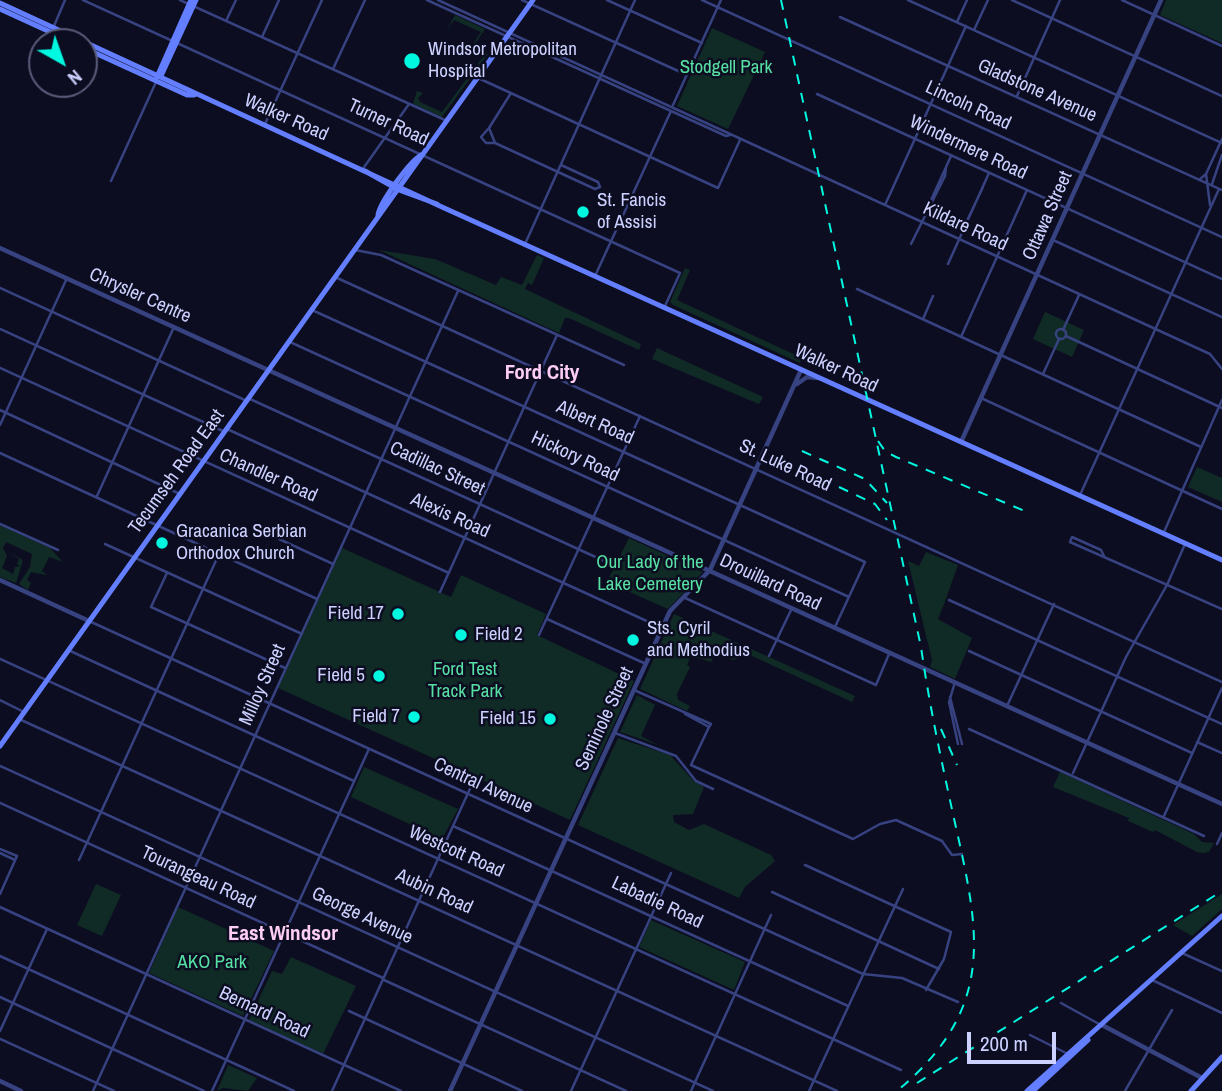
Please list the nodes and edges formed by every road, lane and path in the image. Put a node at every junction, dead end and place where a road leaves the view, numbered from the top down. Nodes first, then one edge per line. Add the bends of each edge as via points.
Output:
1 (65, 0) edge
2 (83, 0) edge
3 (180, 0) edge
4 (236, 0) edge
5 (279, 0) edge
6 (322, 0) edge
7 (365, 0) edge
8 (427, 0) edge
9 (438, 0) edge
10 (456, 0) edge
11 (523, 0) edge
12 (607, 0) edge
13 (635, 0) edge
14 (702, 0) edge
15 (721, 0) edge
16 (908, 0) edge
17 (967, 0) edge
18 (988, 0) edge
19 (1012, 0) edge
20 (1060, 0) edge
21 (1122, 0) edge
22 (1161, 0) edge
23 (192, 2) edge
24 (532, 2) edge
25 (0, 3) edge
26 (718, 8) junction
27 (0, 9) edge
28 (452, 9) junction
29 (631, 11) junction
30 (1154, 15) junction
31 (840, 17) dead end
32 (1052, 18) junction
33 (226, 21) junction
34 (957, 22) junction
35 (966, 26) junction
36 (47, 28) edge
37 (48, 28) edge
38 (53, 28) edge
39 (974, 30) junction
40 (509, 35) junction
41 (262, 37) junction
42 (175, 42) junction
43 (616, 43) junction
44 (702, 43) junction
45 (1222, 46) edge
46 (98, 50) edge
47 (98, 53) edge
48 (298, 53) junction
49 (1034, 57) junction
50 (1136, 57) junction
51 (566, 61) junction
52 (948, 66) junction
53 (333, 69) junction
54 (602, 74) junction
55 (687, 75) junction
56 (158, 77) junction
57 (478, 78) junction
58 (600, 79) junction
59 (281, 90) junction
60 (511, 93) junction
61 (817, 94) dead end
62 (1118, 96) junction
63 (1222, 96) edge
64 (1017, 97) junction
65 (409, 104) junction
66 (930, 104) junction
67 (672, 109) junction
68 (447, 121) junction
69 (579, 124) junction
70 (264, 126) junction
71 (489, 128) junction
72 (1100, 135) junction
73 (386, 137) junction
74 (915, 139) junction
75 (740, 140) junction
76 (1222, 141) edge
77 (495, 143) junction
78 (423, 154) junction
79 (1222, 155) edge
80 (951, 156) junction
81 (650, 157) junction
82 (561, 165) junction
83 (363, 170) junction
84 (557, 172) junction
85 (408, 173) junction
86 (989, 173) junction
87 (1083, 174) junction
88 (1206, 174) junction
89 (384, 180) junction
90 (1199, 180) junction
91 (111, 181) dead end
92 (1208, 186) junction
93 (1214, 186) junction
94 (398, 187) junction
95 (1027, 190) junction
96 (1221, 190) edge
97 (416, 192) junction
98 (387, 197) junction
99 (437, 204) junction
100 (884, 205) junction
101 (541, 208) junction
102 (1210, 208) junction
103 (1067, 209) junction
104 (378, 215) junction
105 (921, 222) junction
106 (1201, 228) junction
107 (1222, 237) edge
108 (958, 239) junction
109 (611, 240) junction
110 (1053, 240) junction
111 (525, 244) junction
112 (911, 244) dead end
113 (0, 248) edge
114 (354, 249) junction
115 (997, 257) junction
116 (1185, 263) junction
117 (948, 264) dead end
118 (1037, 275) junction
119 (595, 276) junction
120 (335, 277) junction
121 (67, 278) junction
122 (1222, 279) edge
123 (0, 288) edge
124 (857, 289) dead end
125 (458, 291) junction
126 (1172, 293) junction
127 (1079, 295) junction
128 (933, 296) dead end
129 (665, 308) junction
130 (312, 310) junction
131 (52, 312) junction
132 (1222, 317) edge
133 (922, 319) junction
134 (442, 326) junction
135 (174, 327) junction
136 (0, 329) edge
137 (1063, 330) junction
138 (1155, 330) junction
139 (557, 335) junction
140 (1066, 336) junction
141 (961, 337) junction
142 (1059, 339) junction
143 (290, 342) junction
144 (37, 345) junction
145 (1001, 355) junction
146 (158, 360) junction
147 (425, 362) junction
148 (624, 365) dead end
149 (0, 368) edge
150 (1222, 369) edge
151 (269, 370) junction
152 (802, 370) junction
153 (1137, 370) junction
154 (541, 371) junction
155 (1043, 374) junction
156 (22, 378) junction
157 (820, 378) junction
158 (794, 387) junction
159 (143, 394) junction
160 (409, 397) junction
161 (981, 398) junction
162 (248, 400) junction
163 (1222, 400) edge
164 (524, 407) junction
165 (1221, 408) edge
166 (1119, 409) junction
167 (0, 410) edge
168 (6, 413) junction
169 (640, 416) junction
170 (0, 425) edge
171 (128, 427) junction
172 (395, 427) junction
173 (968, 427) junction
174 (226, 431) junction
175 (947, 436) junction
176 (509, 442) junction
177 (961, 443) junction
178 (1201, 447) junction
179 (623, 452) junction
180 (0, 453) edge
181 (1100, 453) junction
182 (381, 459) junction
183 (203, 461) junction
184 (112, 462) junction
185 (756, 469) junction
186 (495, 472) junction
187 (607, 486) junction
188 (1182, 491) junction
189 (366, 493) junction
190 (180, 494) junction
191 (1080, 496) junction
192 (96, 497) junction
193 (480, 504) junction
194 (740, 505) junction
195 (1222, 509) edge
196 (593, 517) junction
197 (0, 524) edge
198 (158, 525) junction
199 (349, 528) junction
200 (1163, 534) junction
201 (465, 538) junction
202 (279, 539) dead end
203 (724, 540) junction
204 (105, 544) dead end
205 (1185, 544) junction
206 (58, 550) dead end
207 (579, 550) junction
208 (219, 554) junction
209 (1104, 556) junction
210 (134, 558) junction
211 (1222, 560) edge
212 (333, 564) junction
213 (613, 565) dead end
214 (710, 570) junction
215 (167, 572) junction
216 (449, 573) junction
217 (0, 580) edge
218 (564, 583) junction
219 (1167, 585) junction
220 (203, 589) junction
221 (440, 592) dead end
222 (683, 597) junction
223 (849, 597) junction
224 (317, 598) junction
225 (950, 600) dead end
226 (1054, 604) junction
227 (792, 608) junction
228 (1222, 609) edge
229 (547, 619) junction
230 (89, 621) junction
231 (187, 624) junction
232 (662, 628) junction
233 (835, 628) junction
234 (302, 634) junction
235 (539, 635) dead end
236 (777, 640) junction
237 (1038, 640) junction
238 (1135, 641) junction
239 (68, 650) junction
240 (969, 651) dead end
241 (890, 653) junction
242 (769, 656) dead end
243 (0, 659) edge
244 (171, 659) junction
245 (646, 664) junction
246 (285, 668) junction
247 (1021, 675) junction
248 (1117, 677) junction
249 (46, 681) junction
250 (955, 682) junction
251 (1222, 682) edge
252 (1222, 688) edge
253 (634, 690) junction
254 (156, 691) junction
255 (0, 701) edge
256 (270, 704) junction
257 (1007, 706) junction
258 (1101, 711) junction
259 (24, 712) junction
260 (1208, 718) junction
261 (19, 719) junction
262 (141, 724) junction
263 (1222, 724) edge
264 (969, 729) dead end
265 (615, 733) junction
266 (255, 736) junction
267 (1087, 742) junction
268 (1197, 742) junction
269 (960, 744) dead end
270 (0, 746) edge
271 (369, 749) junction
272 (1192, 753) junction
273 (1222, 754) edge
274 (122, 765) junction
275 (0, 766) edge
276 (240, 769) junction
277 (1072, 775) junction
278 (474, 780) dead end
279 (354, 781) junction
280 (1178, 784) junction
281 (713, 789) dead end
282 (468, 794) junction
283 (0, 803) edge
284 (1222, 804) edge
285 (221, 810) junction
286 (101, 812) junction
287 (339, 814) junction
288 (1164, 816) junction
289 (453, 826) junction
290 (1222, 833) edge
291 (1204, 836) dead end
292 (566, 839) junction
293 (87, 843) junction
294 (1217, 844) dead end
295 (0, 851) edge
296 (962, 854) dead end
297 (320, 855) junction
298 (200, 857) junction
299 (438, 859) junction
300 (79, 860) dead end
301 (805, 865) dead end
302 (552, 871) junction
303 (671, 873) dead end
304 (666, 884) junction
305 (186, 888) junction
306 (903, 889) dead end
307 (772, 892) dead end
308 (0, 894) edge
309 (419, 900) junction
310 (299, 902) junction
311 (537, 904) junction
312 (895, 906) junction
313 (0, 907) edge
314 (771, 915) dead end
315 (651, 916) junction
316 (1222, 916) edge
317 (47, 929) junction
318 (764, 929) junction
319 (284, 933) junction
320 (878, 941) junction
321 (518, 945) junction
322 (397, 947) junction
323 (636, 949) junction
324 (1182, 953) junction
325 (0, 956) edge
326 (750, 961) junction
327 (29, 969) junction
328 (939, 969) junction
329 (1222, 971) edge
330 (146, 974) junction
331 (863, 974) junction
332 (383, 979) junction
333 (1152, 980) junction
334 (617, 990) junction
335 (926, 990) junction
336 (496, 992) junction
337 (734, 994) junction
338 (0, 998) edge
339 (958, 1002) dead end
340 (13, 1003) junction
341 (1061, 1003) dead end
342 (848, 1006) junction
343 (1172, 1010) dead end
344 (349, 1011) dead end
345 (1222, 1013) edge
346 (128, 1015) junction
347 (365, 1018) junction
348 (245, 1019) junction
349 (481, 1025) junction
350 (1102, 1025) junction
351 (0, 1031) edge
352 (1030, 1035) dead end
353 (716, 1036) junction
354 (595, 1038) junction
355 (0, 1039) edge
356 (833, 1039) junction
357 (112, 1049) junction
358 (1148, 1050) junction
359 (1069, 1055) junction
360 (1222, 1057) edge
361 (226, 1060) junction
362 (463, 1064) junction
363 (344, 1065) junction
364 (580, 1070) junction
365 (901, 1070) dead end
366 (1202, 1078) junction
367 (814, 1080) junction
368 (0, 1081) edge
369 (96, 1083) junction
370 (694, 1083) junction
371 (21, 1091) edge
372 (93, 1091) edge
373 (114, 1091) edge
374 (204, 1091) edge
375 (212, 1091) edge
376 (294, 1091) edge
377 (332, 1091) edge
378 (401, 1091) edge
379 (450, 1091) edge
380 (522, 1091) edge
381 (571, 1091) edge
382 (626, 1091) edge
383 (691, 1091) edge
384 (713, 1091) edge
385 (809, 1091) edge
386 (837, 1091) edge
387 (1027, 1091) edge
388 (1033, 1091) edge
389 (1125, 1091) edge
390 (1191, 1091) edge

1 - 38 street
2 - 42 street, Turner Road
3 - 23 street
4 - 33 street
5 - 41 street
6 - 48 street
7 - 53 street
8 - 28 street, Kildare Road
9 - 28 street, Kildare Road
10 - 28 street
11 - 24 street
12 - 29 street
13 - 29 street
14 - 26 street, Lincoln Road
15 - 26 street
16 - 34 street
17 - 34 street
18 - 39 street
19 - 32 street
20 - 32 street
21 - 30 street
22 - 30 street, Ottawa Street
23 - 33 street
23 - 42 main road
24 - 40 main road, Tecumseh Road East
24 - 43 street
25 - 37 main road, Walker Road
26 - 44 street
26 - 66 street, Lincoln Road
27 - 36 main road, Walker Road
28 - 40 street, Kildare Road
29 - 43 street
29 - 44 street
30 - 45 street
30 - 50 street, Ottawa Street
31 - 52 street, Gladstone Avenue
32 - 49 street
32 - 50 street
33 - 41 street
34 - 35 street
35 - 39 street
35 - 52 street
39 - 49 street
40 - 51 street, Kildare Road
40 - 57 main road, Tecumseh Road East
41 - 48 street
42 - 56 main road
42 - 59 street, Turner Road
43 - 54 street
43 - 55 street
44 - 55 street
46 - 56 main road, Walker Road
47 - 56 main road, Walker Road
48 - 53 street
48 - 59 street
49 - 62 street
49 - 64 street
50 - 62 street, Ottawa Street
50 - 63 street
51 - 54 street, Kildare Road
51 - 58 street, Kildare Road
52 - 64 street, Gladstone Avenue
52 - 66 street
53 - 65 street
54 - 58 street
54 - 67 street, Kildare Road
55 - 67 street
56 - 70 main road, Walker Road
56 - 91 street
57 - 60 street
57 - 68 main road, Tecumseh Road East
58 - 67 street, Kildare Road
58 - 69 street
59 - 70 street
59 - 73 street, Turner Road
60 - 69 street
60 - 71 street
61 - 74 street, Windermere Road
62 - 72 street, Ottawa Street
62 - 76 street
64 - 72 street, Gladstone Avenue
65 - 68 street
65 - 73 street
66 - 74 street
66 - 87 street, Lincoln Road
67 - 75 street, Kildare Road
67 - 81 street
68 - 78 main road, Tecumseh Road East
69 - 81 street
69 - 82 street
70 - 83 main road, Walker Road
71 - 77 street
71 - 77 street via 481,137 486,143
72 - 87 street, Ottawa Street
72 - 90 street, Gladstone Avenue
73 - 78 street, Turner Road
73 - 83 street
74 - 80 street, Windermere Road
74 - 100 street
75 - 81 street via 718,188
75 - 100 street, Kildare Road
76 - 88 street
77 - 84 street
78 - 85 main road, Tecumseh Road East
78 - 101 street, Turner Road
79 - 93 street via 1211,180
80 - 86 street, Windermere Road
80 - 105 street
81 - 109 street
82 - 84 street
82 - 84 street via 600,187 595,190
83 - 89 main road, Walker Road
84 - 101 street
85 - 89 main road
85 - 94 main road, Tecumseh Road East
85 - 97 main road
86 - 95 street, Windermere Road
86 - 108 street
87 - 103 street, Ottawa Street
87 - 106 street, Lincoln Road
88 - 90 street
88 - 92 street
89 - 94 main road, Walker Road
89 - 98 main road
90 - 92 street, Gladstone Avenue
92 - 93 street, Gladstone Avenue
92 - 102 street
93 - 96 street, Gladstone Avenue
94 - 97 main road, Walker Road
94 - 98 main road, Tecumseh Road East
94 - 99 main road, Walker Road
94 - 104 main road, Tecumseh Road East
95 - 103 street, Windermere Road
95 - 115 street
96 - 102 street
97 - 99 main road, Walker Road
98 - 104 main road, Tecumseh Road East
99 - 111 main road, Walker Road
100 - 105 street, Kildare Road
101 - 109 street, Turner Road
101 - 111 street
102 - 106 street
103 - 110 street, Ottawa Street
103 - 116 street, Windermere Road
104 - 114 main road, Tecumseh Road East
105 - 108 street, Kildare Road
105 - 112 street
106 - 107 street, Lincoln Road
106 - 116 street
108 - 115 street, Kildare Road
108 - 117 street
109 - 119 street
109 - 129 street, Turner Road via 680,273
110 - 118 street, Ottawa Street
110 - 126 street
111 - 119 main road, Walker Road
113 - 121 street, Chrysler Centre
114 - 120 main road, Tecumseh Road East
114 - 125 street via 381,255
115 - 118 street, Kildare Road
115 - 141 street
116 - 122 street, Windermere Road
116 - 126 street
118 - 127 street, Kildare Road
118 - 145 street, Ottawa Street
119 - 129 main road, Walker Road
120 - 130 main road, Tecumseh Road East
120 - 134 street, St. Luke Road
121 - 131 street
121 - 135 street, Chrysler Centre
123 - 131 street, Cadillac Street
124 - 133 street
125 - 134 street, Milloy Street
125 - 139 street
126 - 132 street
126 - 138 street
127 - 137 street
127 - 138 street, Kildare Road
128 - 133 street
129 - 152 main road, Walker Road
130 - 143 main road, Tecumseh Road East
130 - 147 street, Albert Road
131 - 144 street
131 - 146 street, Cadillac Street
133 - 141 street
134 - 147 street, Milloy Street
134 - 154 street, St. Luke Road
135 - 146 street
135 - 151 street, Chrysler Centre
136 - 144 street, Alexis Road
137 - 140 street
137 - 142 street via 1056,332
138 - 150 street, Kildare Road via 1210,355
138 - 153 street
139 - 148 street
139 - 154 street
140 - 142 street
140 - 153 street
141 - 145 street
142 - 155 street
143 - 151 main road, Tecumseh Road East
143 - 160 street, Hickory Road
144 - 156 street
144 - 159 street, Alexis Road
145 - 155 street
145 - 161 street, Ottawa Street
146 - 159 street
146 - 162 street, Cadillac Street
147 - 160 street, Milloy Street
147 - 164 street, Albert Road
149 - 156 street, Chandler Road
151 - 162 main road, Tecumseh Road East
151 - 172 street, Drouillard Road
152 - 157 main road, Walker Road
152 - 158 street, Seminole Street
153 - 165 street
153 - 166 street
154 - 164 street
154 - 169 street, St. Luke Road
155 - 166 street
156 - 168 street
156 - 171 street, Chandler Road
157 - 158 street via 807,377
157 - 175 main road, Walker Road
158 - 185 street, Seminole Street
159 - 171 street
159 - 174 street, Alexis Road
160 - 172 street, Milloy Street
160 - 176 street, Hickory Road
161 - 173 street, Ottawa Street
161 - 181 street
162 - 174 main road, Tecumseh Road East
162 - 182 street, Cadillac Street
163 - 165 street
164 - 176 street
164 - 179 street, Albert Road
165 - 178 street
166 - 178 street
166 - 181 street
167 - 168 street
168 - 170 street
168 - 184 street
169 - 179 street
169 - 185 street, St. Luke Road
171 - 183 street, Chandler Road
171 - 184 street
172 - 182 street, Milloy Street
172 - 186 street, Drouillard Road
173 - 175 street via 957,436
173 - 177 street, Ottawa Street
174 - 183 main road, Tecumseh Road East
174 - 189 street, Alexis Road
175 - 177 main road, Walker Road
176 - 186 street
176 - 187 street, Hickory Road
177 - 191 main road, Walker Road
178 - 188 street
179 - 187 street
179 - 194 street, Albert Road
180 - 192 street
181 - 188 street
181 - 191 street
182 - 189 street, Milloy Street
182 - 193 street, Cadillac Street
183 - 190 main road, Tecumseh Road East
183 - 199 street, Chandler Road
184 - 190 street
184 - 192 street
185 - 194 street, Seminole Street
185 - 226 street, St. Luke Road
186 - 193 street
186 - 196 street, Drouillard Road
187 - 196 street
187 - 203 street, Hickory Road
188 - 195 street
188 - 200 street
189 - 199 street, Milloy Street
189 - 201 street, Alexis Road
190 - 198 main road, Tecumseh Road East
191 - 200 main road, Walker Road
192 - 198 street
193 - 201 street
193 - 207 street, Cadillac Street
194 - 203 street, Seminole Street
194 - 223 street, Albert Road via 865,562
196 - 207 street
196 - 214 street, Drouillard Road
197 - 206 street
198 - 208 street
198 - 210 main road, Tecumseh Road East
199 - 212 street, Milloy Street
199 - 216 street, Chandler Road
200 - 205 main road, Walker Road
201 - 216 street
201 - 218 street, Alexis Road
202 - 212 street
203 - 214 street, Seminole Street
203 - 223 street, Hickory Road
204 - 210 street
205 - 211 main road, Walker Road
205 - 219 street
207 - 213 street, Cadillac Street
207 - 218 street
208 - 220 street
208 - 224 street
209 - 209 street via 1070,542 1072,537 1101,550
209 - 219 street
210 - 215 street
210 - 230 main road, Tecumseh Road East
212 - 224 street, Milloy Street
214 - 222 street, Seminole Street
214 - 227 street, Drouillard Road
215 - 220 street
215 - 231 street via 151,607
216 - 221 street
217 - 230 street, Central Avenue
218 - 229 street
218 - 232 street, Alexis Road
219 - 228 street
219 - 238 street
220 - 231 street
220 - 234 street
222 - 232 street, Seminole Street
222 - 236 street
223 - 233 street
224 - 234 street, Milloy Street
225 - 237 street
226 - 237 street
226 - 238 street, St. Luke Road
227 - 233 street, Drouillard Road
227 - 236 street
229 - 235 street
229 - 245 street
230 - 239 main road, Tecumseh Road East
230 - 244 street, Central Avenue
231 - 244 street
231 - 246 street
232 - 245 street, Seminole Street
233 - 241 street, Drouillard Road
234 - 246 street, Milloy Street
236 - 241 street via 876,685
236 - 242 street
237 - 247 street
237 - 248 street
238 - 248 street
238 - 251 street, St. Luke Road
239 - 249 main road, Tecumseh Road East
239 - 254 street
240 - 247 street
241 - 250 street, Drouillard Road
243 - 249 street, Westcott Road
244 - 254 street
244 - 256 street, Central Avenue
245 - 253 street, Seminole Street
246 - 256 street, Milloy Street
247 - 257 street
247 - 258 street
248 - 258 street
248 - 260 street
249 - 259 main road, Tecumseh Road East
249 - 262 street, Westcott Road
250 - 257 street, Drouillard Road
250 - 269 street via 950,697
252 - 260 street
253 - 265 street, Seminole Street
253 - 296 street via 709,727 691,765 853,839 896,820 942,841 951,855
254 - 262 street
254 - 266 street
255 - 259 street
256 - 266 street, Milloy Street
256 - 271 street, Central Avenue
257 - 267 street, Drouillard Road
258 - 267 street
258 - 272 street
259 - 261 main road, Tecumseh Road East
260 - 263 street
260 - 268 street
261 - 270 main road, Tecumseh Road East
261 - 274 street, Aubin Road
262 - 274 street
262 - 276 street, Westcott Road
264 - 277 street
265 - 281 street via 676,756 696,781
265 - 292 street, Seminole Street
266 - 276 street, Milloy Street
266 - 279 street
267 - 277 street
267 - 280 street, Drouillard Road
268 - 272 street
268 - 273 street
271 - 279 street
271 - 282 street, Central Avenue
272 - 280 street
274 - 285 street, Aubin Road
274 - 286 street
275 - 286 street, George Avenue
276 - 285 street, Milloy Street
276 - 287 street, Westcott Road
277 - 288 street
278 - 282 street
279 - 287 street
280 - 284 street, Drouillard Road
280 - 288 street
282 - 289 street
282 - 292 street, Central Avenue
283 - 293 street, Tourangeau Road
285 - 297 street, Aubin Road
285 - 298 street, Milloy Street
286 - 293 street
286 - 298 street, George Avenue
287 - 297 street
287 - 299 street, Westcott Road
288 - 291 street
289 - 299 street
289 - 302 street, Labadie Road
290 - 294 street
292 - 302 street, Seminole Street
292 - 304 street, Central Avenue
293 - 300 street
293 - 305 street, Tourangeau Road
295 - 308 street via 16,858
297 - 309 street, Aubin Road
297 - 310 street
298 - 305 street, Milloy Street
298 - 310 street, George Avenue
299 - 309 street
299 - 311 street, Westcott Road
301 - 312 street
302 - 311 street, Seminole Street
302 - 315 street, Labadie Road
303 - 304 street
304 - 315 street
304 - 318 street, Central Avenue
305 - 319 street, Tourangeau Road
305 - 330 street, Milloy Street
306 - 312 street
307 - 320 street
309 - 321 street, Aubin Road
309 - 322 street
310 - 319 street
310 - 322 street, George Avenue
311 - 321 street, Seminole Street
311 - 323 street, Westcott Road
312 - 320 street
312 - 328 street via 951,933
313 - 317 street, Bernard Road
314 - 318 street
315 - 323 street
315 - 326 street, Labadie Road
316 - 324 main road
317 - 327 street
317 - 330 street, Bernard Road
318 - 326 street
318 - 331 street, Central Avenue
319 - 332 street, Tourangeau Road
319 - 348 street
320 - 328 street
320 - 331 street
321 - 334 street, Aubin Road
321 - 336 street, Seminole Street
322 - 332 street
322 - 336 street, George Avenue
323 - 334 street
323 - 337 street, Westcott Road
324 - 329 street
324 - 333 main road
325 - 327 street
326 - 337 street
326 - 342 street, Labadie Road
327 - 340 street
327 - 346 street
328 - 335 street
330 - 346 street, Milloy Street
330 - 348 street, Bernard Road
331 - 335 street, Central Avenue via 902,978
331 - 342 street
332 - 347 street
332 - 349 street, Tourangeau Road
333 - 345 street
333 - 350 main road
334 - 353 street, Aubin Road
334 - 354 street
335 - 339 street, Central Avenue
336 - 349 street, Seminole Street
336 - 354 street, George Avenue
337 - 353 street
337 - 356 street, Westcott Road
338 - 340 street
340 - 351 street
340 - 357 street
341 - 350 street
342 - 356 street
343 - 358 street
344 - 347 street
346 - 357 street, Milloy Street
346 - 361 street
347 - 362 street
347 - 363 street
348 - 361 street
348 - 363 street, Bernard Road
349 - 362 street, Seminole Street
349 - 364 street, Tourangeau Road
350 - 358 street
350 - 359 main road
352 - 359 street
353 - 367 street, Aubin Road
353 - 370 street
354 - 364 street
354 - 370 street, George Avenue
355 - 369 street
356 - 365 street, Westcott Road
356 - 367 street
357 - 369 street, Milloy Street
357 - 374 street
358 - 366 street
358 - 389 street
359 - 387 main road
359 - 388 main road
360 - 366 main road
361 - 375 street
361 - 376 street
362 - 379 street, Seminole Street
362 - 380 street
363 - 377 street
363 - 378 street, Bernard Road
364 - 381 street
364 - 382 street, Tourangeau Road
366 - 390 main road
367 - 385 street
367 - 386 street, Aubin Road
368 - 371 street
369 - 372 street, Milloy Street
369 - 373 street
370 - 383 street
370 - 384 street, George Avenue

